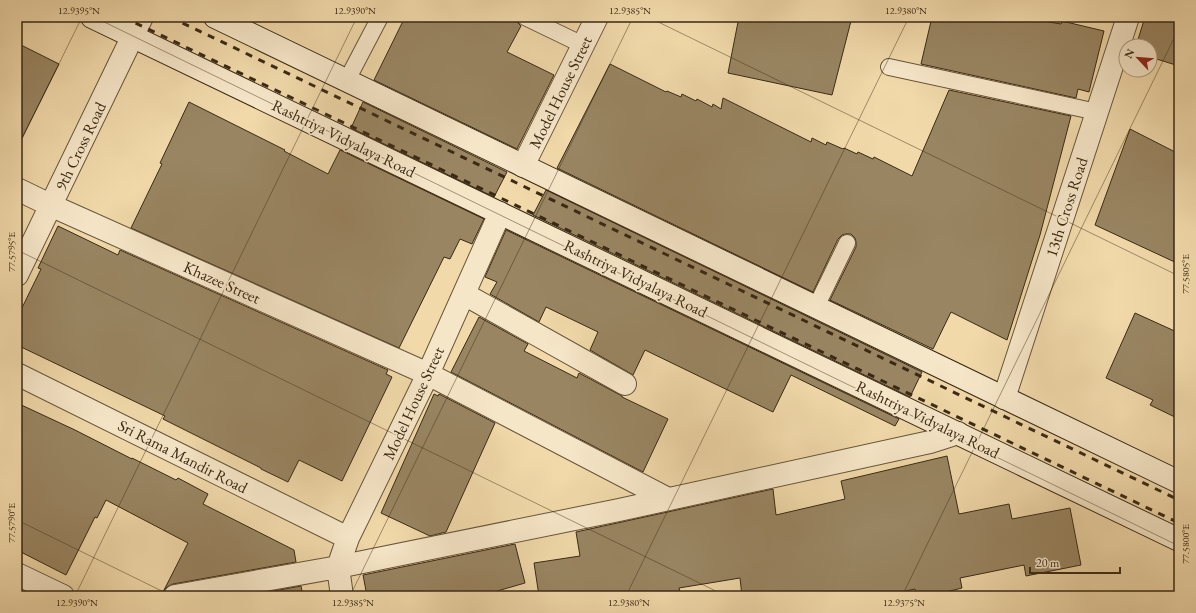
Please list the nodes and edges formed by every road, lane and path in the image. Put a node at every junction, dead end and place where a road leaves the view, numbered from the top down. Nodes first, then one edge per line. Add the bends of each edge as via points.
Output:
1 (92, 17) edge
2 (142, 17) edge
3 (215, 17) edge
4 (380, 17) edge
5 (525, 17) edge
6 (597, 17) edge
7 (1128, 17) edge
8 (133, 37) junction
9 (583, 45) junction
10 (889, 67) dead end
11 (347, 80) junction
12 (1097, 112) junction
13 (523, 166) junction
14 (17, 189) edge
15 (50, 205) junction
16 (500, 213) junction
17 (847, 243) dead end
18 (17, 275) edge
19 (464, 294) junction
20 (816, 307) junction
21 (17, 374) edge
22 (428, 374) junction
23 (625, 384) dead end
24 (1004, 398) junction
25 (958, 433) junction
26 (1179, 482) edge
27 (668, 499) junction
28 (348, 538) junction
29 (1179, 540) edge
30 (338, 567) junction
31 (17, 574) edge
32 (63, 596) edge
33 (175, 596) edge
34 (342, 596) edge

1 - 8 street, Rashtriya Vidyalaya Road
2 - 8 street, 9th Cross Road
3 - 11 street
4 - 11 lane
5 - 9 lane
6 - 9 street, Model House Street
7 - 12 street, 13th Cross Road
8 - 15 street, 9th Cross Road
8 - 16 street, Rashtriya Vidyalaya Road
9 - 13 street, Model House Street
10 - 12 lane
11 - 13 street
12 - 24 street, 13th Cross Road
13 - 20 street
14 - 15 street, Khazee Street
15 - 18 street, 9th Cross Road
15 - 22 street, Khazee Street
16 - 19 street, Model House Street
16 - 25 street, Rashtriya Vidyalaya Road
17 - 20 lane
19 - 22 street, Model House Street
19 - 23 street
20 - 24 street
21 - 28 street, Sri Rama Mandir Road
22 - 27 street, Khazee Street
22 - 28 street, Model House Street
24 - 26 street
25 - 27 street via 930,442
25 - 29 street, Rashtriya Vidyalaya Road
27 - 30 street
28 - 30 street, Model House Street
30 - 33 street
30 - 34 street, Model House Street
31 - 32 street

